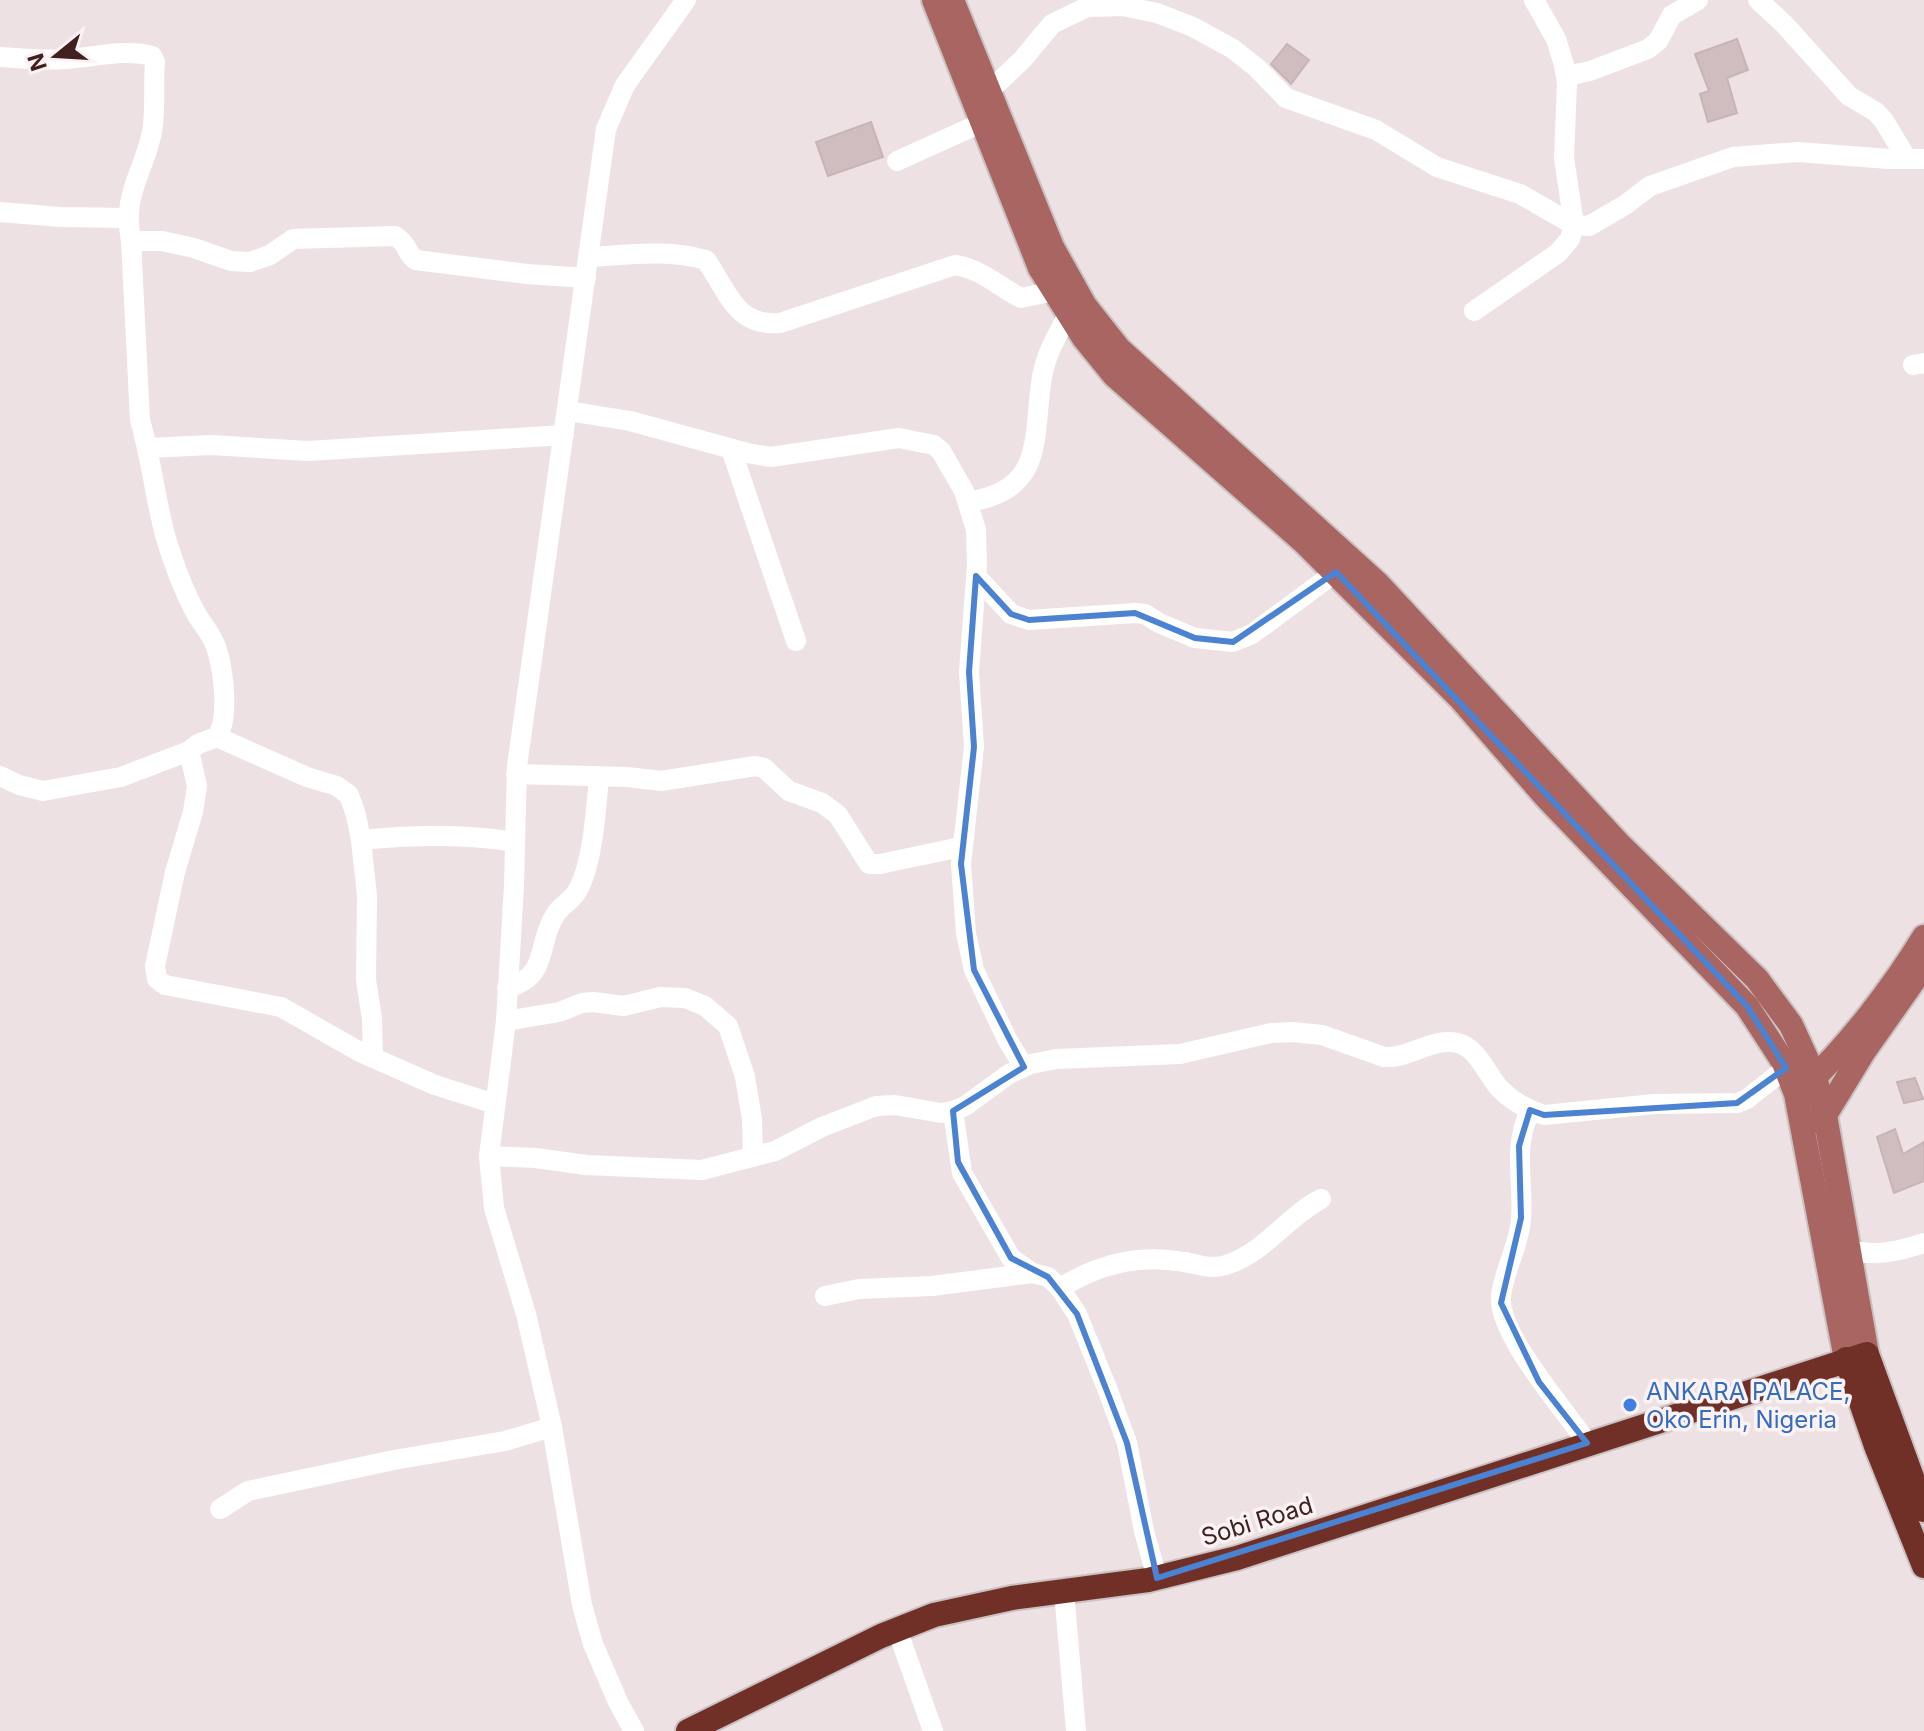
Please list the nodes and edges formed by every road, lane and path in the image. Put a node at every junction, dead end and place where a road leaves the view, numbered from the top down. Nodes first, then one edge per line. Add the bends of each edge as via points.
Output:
1 (686, 0) edge
2 (934, 0) edge
3 (952, 0) edge
4 (1534, 0) edge
5 (1698, 0) edge
6 (1758, 0) edge
7 (1124, 3) edge
8 (0, 57) edge
9 (1566, 76) junction
10 (989, 91) junction
11 (981, 123) junction
12 (1915, 159) edge
13 (897, 161) dead end
14 (0, 212) edge
15 (127, 218) junction
16 (1574, 225) junction
17 (131, 241) junction
18 (589, 257) junction
19 (586, 278) junction
20 (1054, 291) junction
21 (1474, 311) dead end
22 (1069, 313) junction
23 (568, 411) junction
24 (564, 435) junction
25 (148, 448) junction
26 (731, 449) junction
27 (968, 502) junction
28 (1336, 572) junction
29 (976, 576) junction
30 (796, 641) dead end
31 (217, 737) junction
32 (189, 751) junction
33 (516, 774) junction
34 (0, 776) edge
35 (599, 777) junction
36 (361, 840) junction
37 (515, 842) junction
38 (961, 847) junction
39 (1924, 937) edge
40 (1924, 966) edge
41 (507, 988) junction
42 (506, 1021) junction
43 (373, 1058) junction
44 (1024, 1067) junction
45 (1786, 1068) junction
46 (1815, 1077) junction
47 (1796, 1094) junction
48 (495, 1104) junction
49 (1530, 1110) junction
50 (953, 1111) junction
51 (1825, 1115) junction
52 (1804, 1133) junction
53 (489, 1156) junction
54 (753, 1157) junction
55 (1321, 1199) dead end
56 (1924, 1243) edge
57 (1849, 1250) junction
58 (1032, 1273) junction
59 (1060, 1288) junction
60 (825, 1296) dead end
61 (1857, 1356) junction
62 (552, 1427) junction
63 (1587, 1443) junction
64 (220, 1509) dead end
65 (1924, 1510) edge
66 (1924, 1566) edge
67 (1157, 1578) junction
68 (1064, 1591) junction
69 (897, 1629) junction
70 (634, 1731) edge
71 (688, 1731) edge
72 (933, 1731) edge
73 (1076, 1731) edge

1 - 18 street via 625,85 606,129
2 - 11 main road
3 - 10 main road
4 - 9 street via 1556,39
5 - 9 street via 1672,15 1648,49
6 - 12 street via 1849,96 1876,112
7 - 10 street via 1087,7 1052,24
7 - 16 street via 1193,27 1233,49 1286,98 1376,130 1437,167 1520,194
8 - 15 street via 152,56 153,128
9 - 16 street via 1564,158
10 - 46 main road via 1052,247 1085,306 1119,349 1378,584 1618,843 1757,979 1791,1025
11 - 13 street
11 - 20 main road
12 - 16 street via 1798,152 1733,157 1650,186 1589,226
14 - 15 street
15 - 17 street
16 - 21 street via 1558,253
17 - 19 street via 162,241 250,262 293,239 395,236 412,257 429,263
17 - 25 street via 140,420
18 - 19 street
18 - 20 street via 706,260 738,310 765,325 955,265 968,267 1021,298
19 - 23 street
20 - 22 main road
22 - 27 street via 1042,376 1032,459 1020,477 998,493
22 - 28 main road via 1114,375
23 - 24 street
23 - 26 street via 630,421
24 - 25 street via 308,451 211,445
24 - 33 street
25 - 31 street via 177,572 215,645 224,718
26 - 27 street via 771,457 899,438 917,440 941,451
26 - 30 street
27 - 29 street via 976,530
28 - 29 street via 1252,634 1233,642 1195,638 1145,614 1029,620 1011,614
28 - 45 main road via 1747,1006
29 - 38 street via 969,672 974,747
31 - 32 street
31 - 36 street via 337,786 349,795
32 - 34 street via 121,777 43,791
32 - 43 street via 197,786 155,966 157,979 165,985 281,1007
33 - 35 street
33 - 37 street
35 - 38 street via 661,781 755,766 789,791 838,815 869,864
35 - 41 street via 581,884 555,914 536,971
36 - 37 street via 484,837
36 - 43 street
37 - 41 street
38 - 44 street via 966,933 974,970
39 - 46 main road
40 - 51 main road
41 - 42 street
42 - 48 street
42 - 54 street via 593,1002 624,1006 660,997 705,1006 728,1026 745,1077
43 - 48 street
44 - 49 street via 1056,1059 1180,1054 1271,1033 1322,1035 1384,1057 1458,1043 1500,1089
44 - 50 street
45 - 47 main road
45 - 49 street via 1737,1103 1654,1104 1544,1115
46 - 47 main road
46 - 51 main road
47 - 52 main road
48 - 53 street
49 - 63 street via 1520,1131 1521,1218 1501,1303 1539,1382
50 - 54 street via 876,1106
50 - 58 street via 962,1173 1011,1258
51 - 52 main road
51 - 57 main road
52 - 61 main road
53 - 54 street via 702,1170
53 - 62 street via 494,1208
55 - 59 street via 1263,1246 1229,1264 1206,1267 1142,1259 1110,1263
56 - 57 street via 1900,1251
57 - 61 main road
58 - 59 street via 1048,1277
58 - 60 street
59 - 67 street via 1077,1314 1127,1443
61 - 63 highway, Sobi Road
61 - 65 highway
61 - 66 highway via 1876,1446
62 - 64 street via 505,1441 248,1491
62 - 70 street via 582,1605 593,1644
63 - 67 highway, Sobi Road via 1237,1558
67 - 68 highway, Sobi Road
68 - 69 highway, Sobi Road via 966,1607
68 - 73 street
69 - 71 highway, Sobi Road
69 - 72 street

